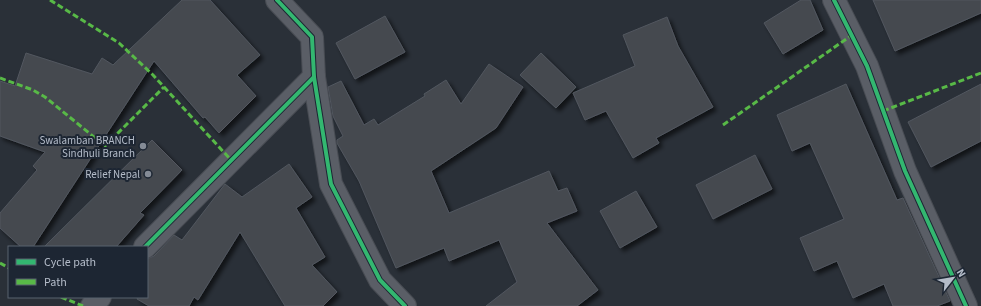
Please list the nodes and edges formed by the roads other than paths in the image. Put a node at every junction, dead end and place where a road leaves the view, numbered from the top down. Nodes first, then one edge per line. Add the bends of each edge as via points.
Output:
1 (277, 0) edge
2 (834, 0) edge
3 (314, 77) junction
4 (146, 246) edge
5 (99, 298) edge
6 (92, 306) edge
7 (405, 306) edge
8 (966, 306) edge

1 - 3 street via 312,37
2 - 8 street via 867,66 905,171
3 - 4 street
3 - 7 street via 331,184 380,280
5 - 6 street

